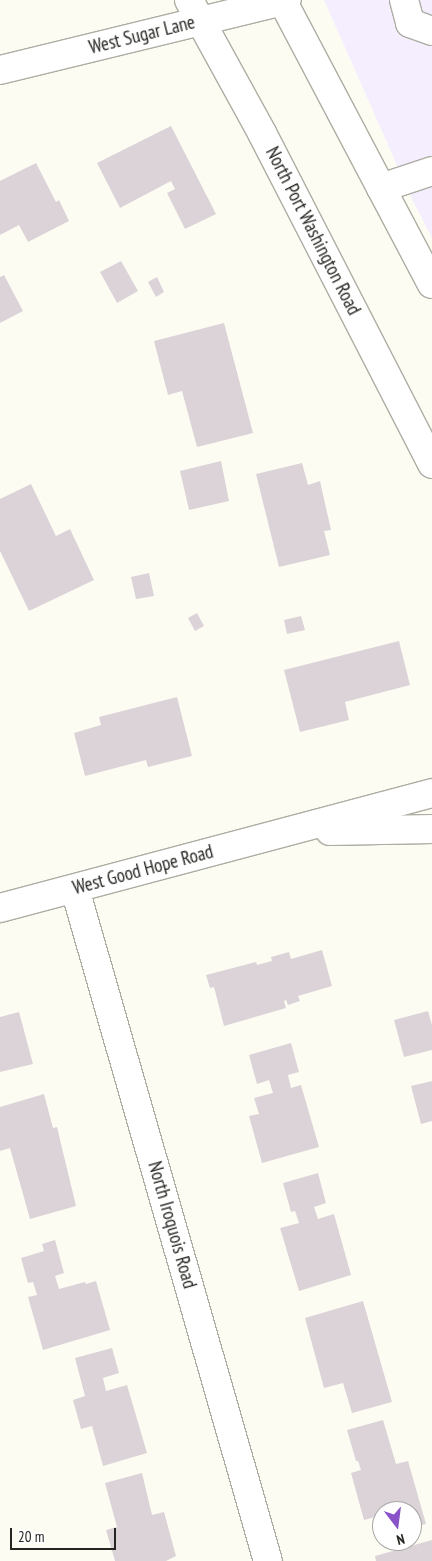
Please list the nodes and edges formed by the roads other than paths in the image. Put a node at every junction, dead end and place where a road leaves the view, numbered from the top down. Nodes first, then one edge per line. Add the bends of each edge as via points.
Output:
1 (404, 0) edge
2 (284, 1) edge
3 (195, 10) edge
4 (432, 31) edge
5 (0, 70) edge
6 (432, 171) edge
7 (381, 188) junction
8 (432, 284) edge
9 (432, 464) edge
10 (432, 793) edge
11 (432, 829) edge
12 (286, 832) junction
13 (75, 889) junction
14 (0, 908) edge
15 (268, 1561) edge

1 - 4 street via 410,23
2 - 3 street, West Sugar Lane
2 - 7 street
3 - 5 street, West Sugar Lane
3 - 9 street, North Port Washington Road
6 - 7 street
7 - 8 street
10 - 12 street, West Good Hope Road
11 - 12 street, West Good Hope Road
12 - 13 street, West Good Hope Road
13 - 14 street, West Good Hope Road
13 - 15 street, North Iroquois Road

